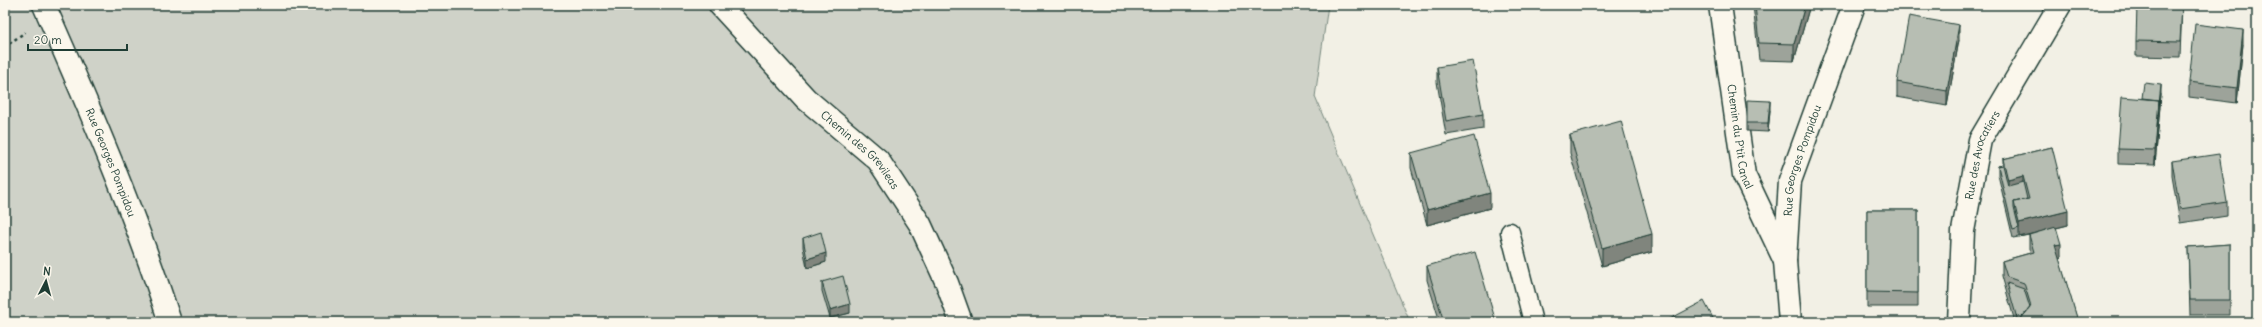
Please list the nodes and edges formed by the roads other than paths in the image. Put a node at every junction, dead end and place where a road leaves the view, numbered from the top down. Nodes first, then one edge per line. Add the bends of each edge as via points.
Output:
1 (44, 5) edge
2 (720, 5) edge
3 (1720, 5) edge
4 (1854, 5) edge
5 (2060, 5) edge
6 (1510, 232) dead end
7 (1785, 261) junction
8 (170, 322) edge
9 (961, 322) edge
10 (1533, 322) edge
11 (1790, 322) edge
12 (1959, 322) edge

1 - 8 street, Rue Georges Pompidou via 84,96 150,260
2 - 9 street, Chemin des Grevileas via 806,99 878,160 920,224 947,283
3 - 7 street, Chemin du P'tit Canal via 1744,175
4 - 7 street, Rue Georges Pompidou via 1790,181
5 - 12 street, Rue des Avocatiers via 1980,140 1962,231
6 - 10 lane
7 - 11 street, Rue Georges Pompidou

